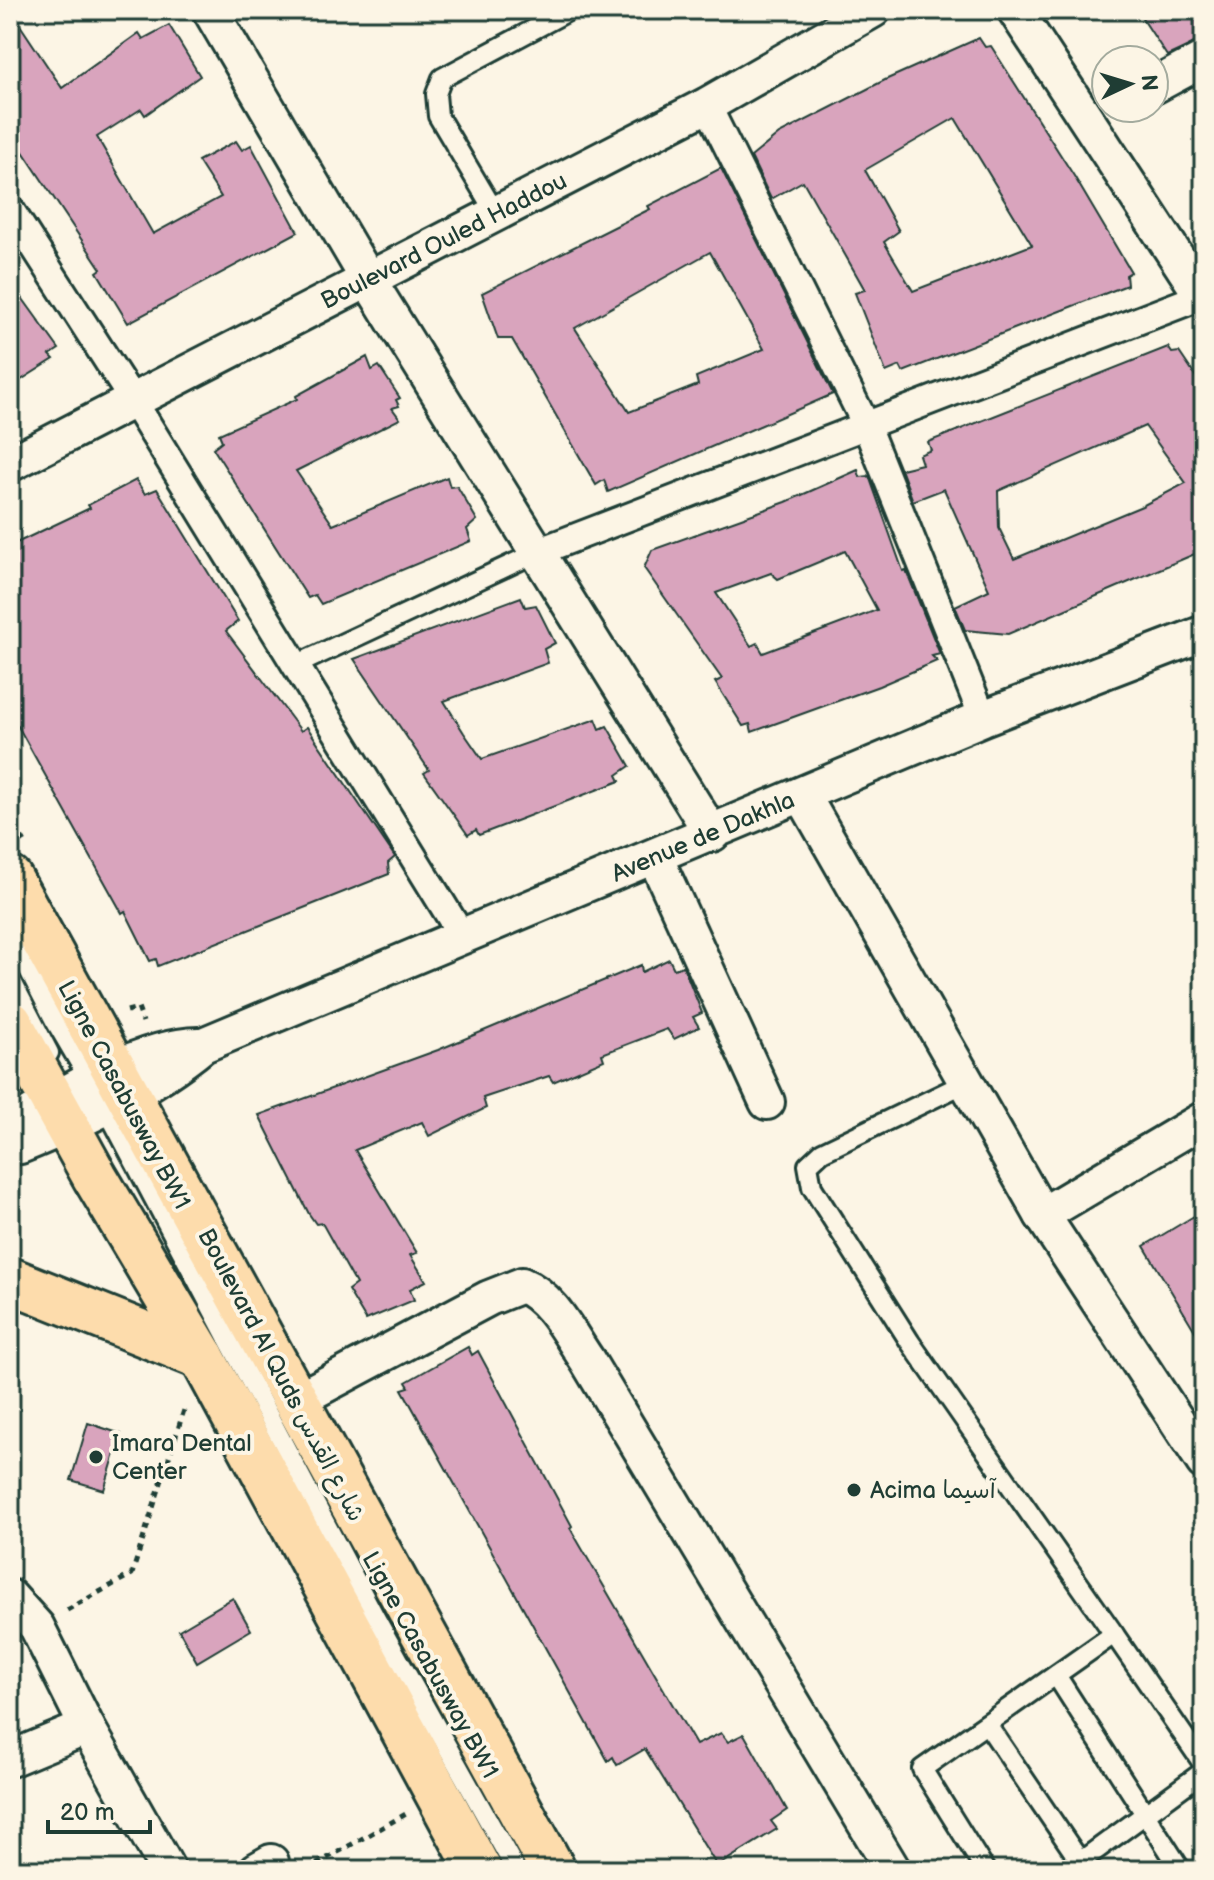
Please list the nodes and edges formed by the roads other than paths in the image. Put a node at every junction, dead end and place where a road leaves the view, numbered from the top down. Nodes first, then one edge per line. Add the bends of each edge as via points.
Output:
1 (210, 10) edge
2 (570, 10) edge
3 (873, 10) edge
4 (1015, 10) edge
5 (1204, 59) edge
6 (1170, 77) edge
7 (1090, 102) edge
8 (707, 105) junction
9 (1106, 124) edge
10 (10, 209) edge
11 (496, 214) junction
12 (369, 281) junction
13 (1200, 286) edge
14 (132, 399) junction
15 (865, 423) junction
16 (10, 464) edge
17 (540, 551) junction
18 (1204, 633) edge
19 (296, 665) junction
20 (983, 718) junction
21 (803, 796) junction
22 (712, 834) junction
23 (655, 857) junction
24 (10, 879) edge
25 (10, 933) edge
26 (462, 936) junction
27 (10, 978) edge
28 (10, 1023) edge
29 (965, 1083) junction
30 (89, 1099) junction
31 (767, 1102) dead end
32 (1204, 1119) edge
33 (10, 1127) edge
34 (10, 1147) edge
35 (1042, 1215) junction
36 (10, 1280) edge
37 (202, 1357) junction
38 (295, 1401) junction
39 (1204, 1462) edge
40 (10, 1597) edge
41 (1114, 1634) junction
42 (1056, 1675) junction
43 (987, 1724) junction
44 (87, 1727) junction
45 (10, 1759) edge
46 (1204, 1765) edge
47 (1204, 1771) edge
48 (1144, 1812) junction
49 (1078, 1867) edge
50 (168, 1870) edge
51 (479, 1870) edge
52 (501, 1870) edge
53 (516, 1870) edge
54 (553, 1870) edge
55 (893, 1870) edge
56 (985, 1870) edge
57 (1181, 1870) edge

1 - 12 street
2 - 11 lane via 442,78 436,94 438,116
3 - 8 street, Boulevard Ouled Haddou
4 - 7 street
5 - 6 street
8 - 11 street, Boulevard Ouled Haddou
8 - 15 street
9 - 13 street
10 - 14 street
11 - 12 street, Boulevard Ouled Haddou
12 - 14 street, Boulevard Ouled Haddou
12 - 17 street
13 - 15 street
14 - 16 street, Boulevard Ouled Haddou
14 - 19 street
15 - 17 street
15 - 20 street
17 - 19 lane
17 - 22 street
18 - 20 street, Avenue de Dakhla
19 - 26 street
20 - 21 street, Avenue de Dakhla
21 - 22 street, Avenue de Dakhla
21 - 29 street
22 - 23 street, Avenue de Dakhla
23 - 26 street, Avenue de Dakhla
23 - 31 street
24 - 30 main road, Boulevard Al Quds شارع القدس
25 - 30 lane, Ligne Casabusway BW1
26 - 30 street, Avenue de Dakhla via 203,1045 177,1045
27 - 30 lane, Ligne Casabusway BW1
28 - 30 main road, Boulevard Al Quds شارع القدس
29 - 35 street
29 - 41 lane via 822,1152 808,1165 812,1187 910,1342
30 - 33 street
30 - 34 street
30 - 37 main road, Boulevard Al Quds شارع القدس
30 - 38 main road, Boulevard Al Quds شارع القدس
30 - 52 lane, Ligne Casabusway BW1
30 - 53 lane, Ligne Casabusway BW1
32 - 35 street
35 - 39 street
36 - 37 main road
37 - 51 main road, Boulevard Al Quds شارع القدس
38 - 54 main road, Boulevard Al Quds شارع القدس
38 - 55 street via 489,1298 522,1285 532,1289 587,1360
40 - 44 street via 37,1627
41 - 42 lane
41 - 46 lane
42 - 43 lane
42 - 48 lane
43 - 49 lane
43 - 56 lane via 922,1769
44 - 45 street
44 - 50 street
47 - 48 lane
48 - 49 lane
48 - 57 lane

